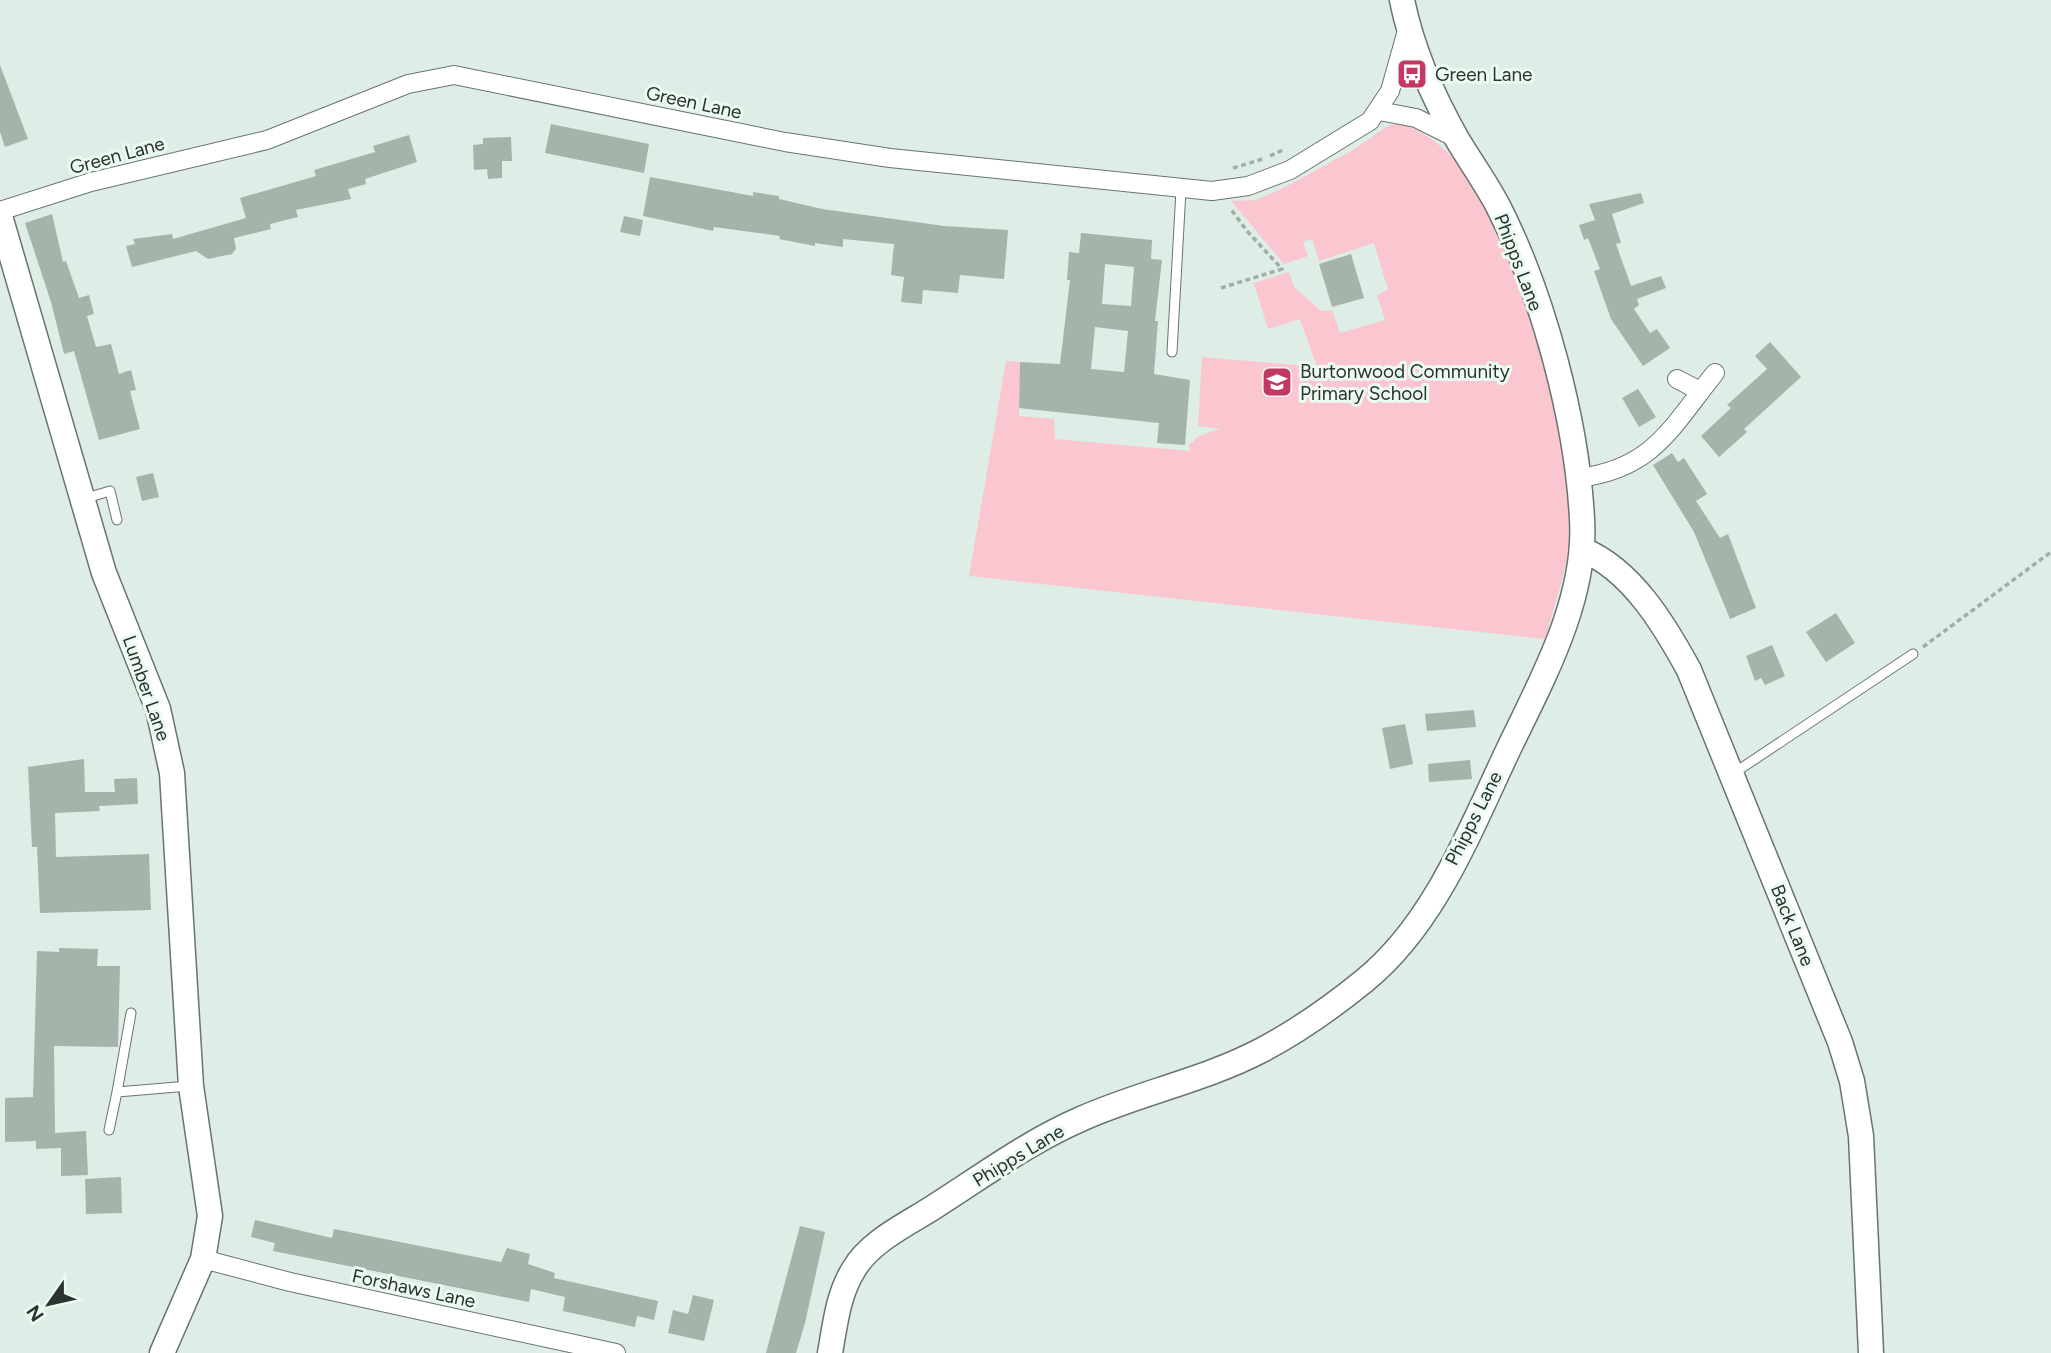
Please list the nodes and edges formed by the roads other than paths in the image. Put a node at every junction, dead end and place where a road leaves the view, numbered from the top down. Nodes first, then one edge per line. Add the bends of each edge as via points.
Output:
1 (1402, 0) edge
2 (1408, 27) junction
3 (1379, 111) junction
4 (1458, 139) junction
5 (1181, 190) junction
6 (0, 214) edge
7 (1172, 352) dead end
8 (1716, 373) dead end
9 (1677, 379) dead end
10 (1700, 391) junction
11 (1578, 478) junction
12 (83, 499) junction
13 (117, 520) dead end
14 (1583, 551) junction
15 (1913, 654) road end
16 (1733, 774) junction
17 (131, 1013) dead end
18 (191, 1086) junction
19 (117, 1093) junction
20 (109, 1130) dead end
21 (203, 1259) junction
22 (162, 1353) edge
23 (616, 1353) edge
24 (830, 1353) edge
25 (1871, 1353) edge

1 - 2 street, Phipps Lane
2 - 3 street, Green Lane via 1390,91
2 - 4 street, Phipps Lane via 1429,84
3 - 4 street via 1416,118
3 - 5 street, Green Lane via 1347,136 1270,179 1231,190
4 - 11 street, Phipps Lane via 1497,204 1524,262 1569,422
5 - 6 street, Green Lane via 798,144 454,75 408,84 267,140 91,182
5 - 7 lane
6 - 12 street, Lumber Lane
8 - 10 street
9 - 10 street
10 - 11 street via 1659,444 1618,470
11 - 14 street, Phipps Lane
12 - 13 lane via 110,491
12 - 18 street, Lumber Lane via 104,573 146,675 166,739 176,820
14 - 16 street, Back Lane via 1614,569 1659,618 1689,670
14 - 24 street, Phipps Lane via 1572,600 1525,715 1453,859 1412,931 1395,950 1319,1016 1259,1052 1080,1119 1025,1148 884,1239 854,1268 841,1299
15 - 16 lane
16 - 25 street, Back Lane via 1852,1081 1861,1136
17 - 19 lane
18 - 19 lane
18 - 21 street, Lumber Lane via 209,1200
19 - 20 lane
21 - 22 street, Lumber Lane
21 - 23 street, Forshaws Lane

